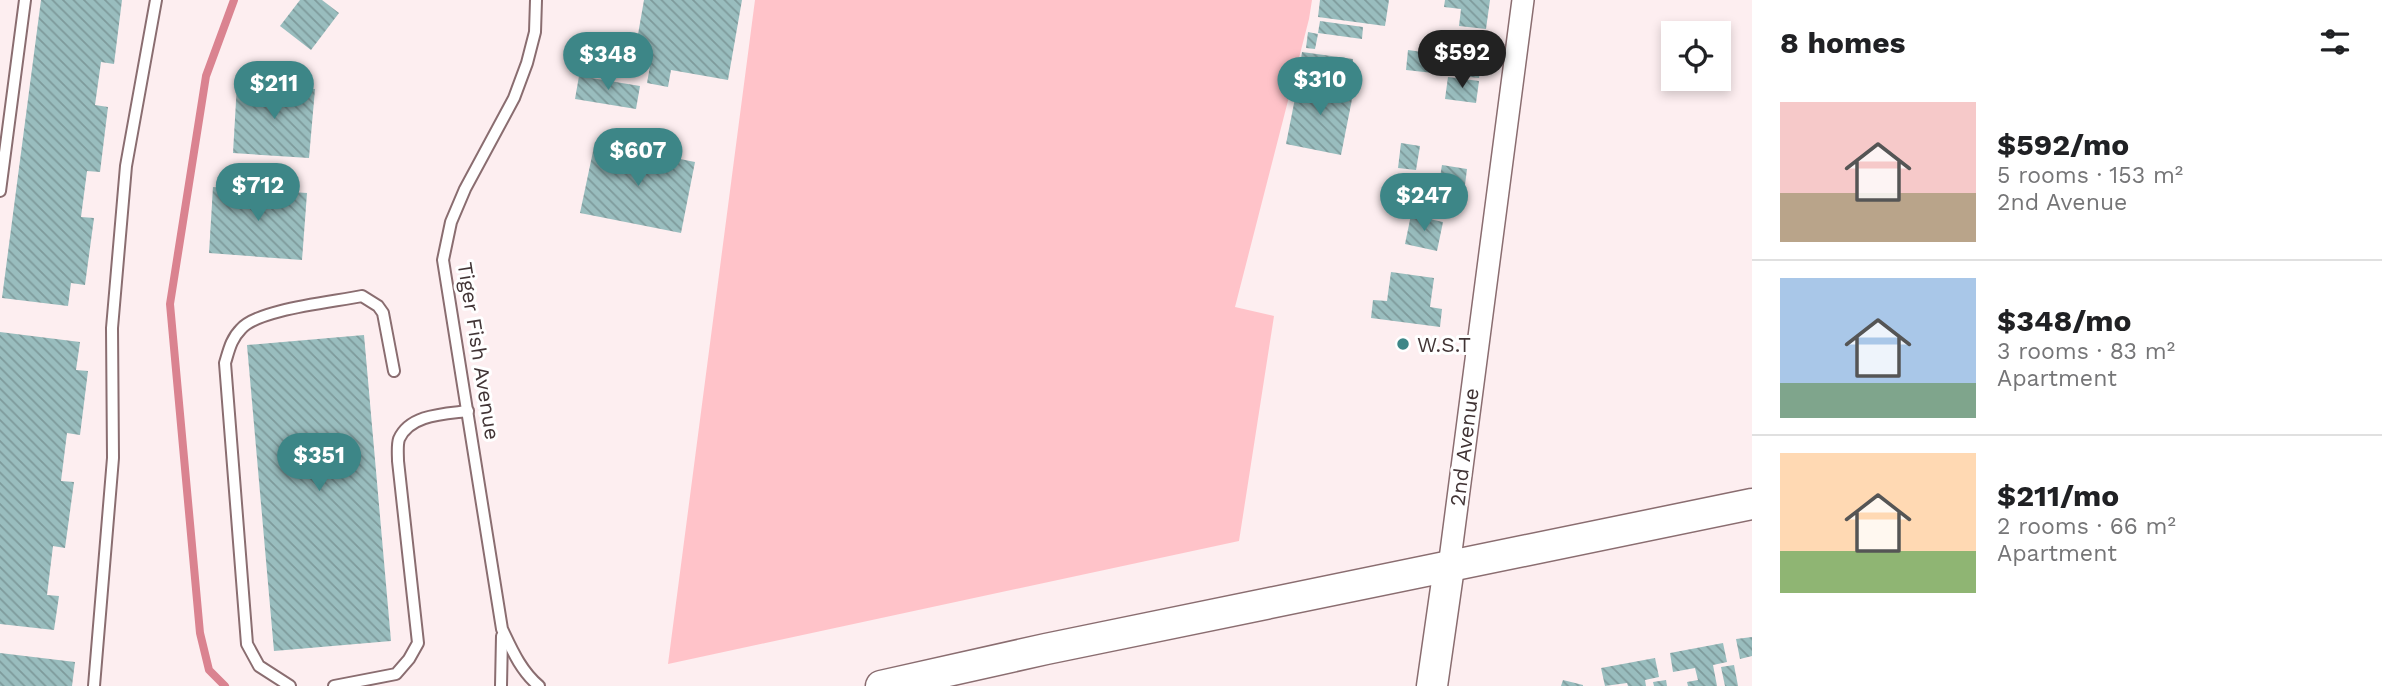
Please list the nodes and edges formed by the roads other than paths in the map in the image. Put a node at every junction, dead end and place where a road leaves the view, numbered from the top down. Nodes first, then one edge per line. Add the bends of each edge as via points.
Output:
1 (25, 0) edge
2 (156, 0) edge
3 (536, 0) edge
4 (1523, 0) edge
5 (0, 191) edge
6 (394, 371) dead end
7 (468, 411) junction
8 (1752, 505) edge
9 (1449, 567) junction
10 (498, 598) junction
11 (94, 686) edge
12 (290, 686) edge
13 (334, 686) edge
14 (501, 686) edge
15 (539, 686) edge
16 (881, 686) edge
17 (1432, 686) edge

1 - 5 lane
2 - 11 lane via 126,166 112,328 113,458
3 - 7 lane, Tiger Fish Avenue via 536,32 527,63 514,98 465,188 443,260
4 - 9 street, 2nd Avenue
6 - 12 lane via 383,313 362,296 267,314 243,326 231,342 225,363 247,644 259,666
7 - 10 lane, Tiger Fish Avenue
7 - 13 lane via 427,417 412,424 399,439 418,643 396,674
8 - 9 main road
9 - 16 main road
9 - 17 main road, 2nd Avenue
10 - 14 lane
10 - 15 lane via 502,629 516,658

